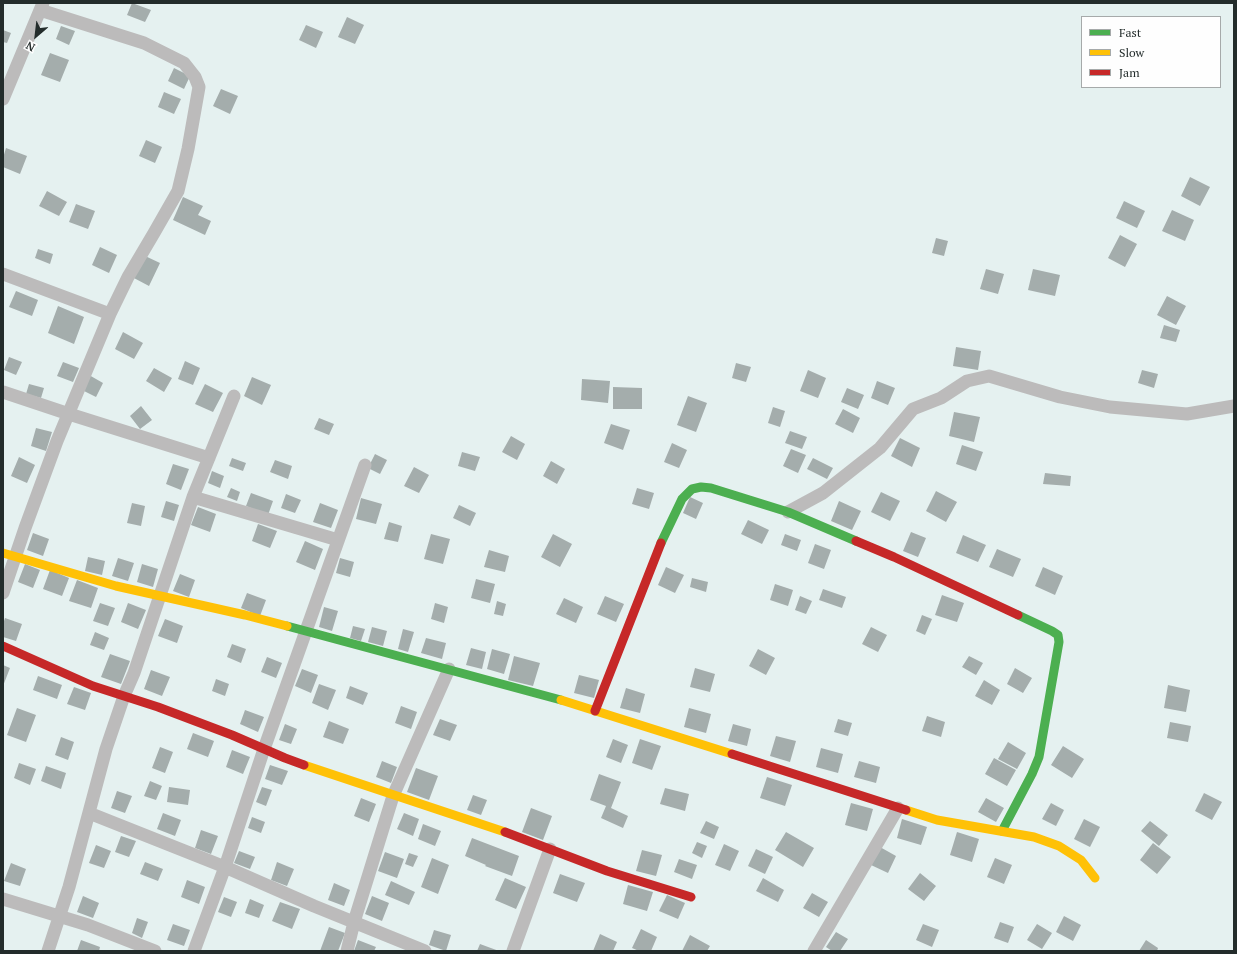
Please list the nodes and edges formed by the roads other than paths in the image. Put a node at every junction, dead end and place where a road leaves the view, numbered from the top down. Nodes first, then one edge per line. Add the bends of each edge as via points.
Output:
1 (42, 6) edge
2 (3, 99) edge
3 (3, 274) edge
4 (110, 314) junction
5 (3, 392) edge
6 (234, 396) dead end
7 (1234, 406) edge
8 (68, 414) junction
9 (209, 458) junction
10 (365, 465) dead end
11 (193, 497) junction
12 (788, 512) junction
13 (338, 540) junction
14 (9, 555) edge
15 (3, 593) edge
16 (160, 596) junction
17 (306, 632) junction
18 (3, 646) edge
19 (449, 669) junction
20 (124, 696) junction
21 (595, 711) junction
22 (264, 749) junction
23 (393, 796) junction
24 (898, 808) junction
25 (89, 813) junction
26 (1002, 831) junction
27 (550, 849) junction
28 (225, 867) junction
29 (1095, 878) dead end
30 (691, 897) dead end
31 (3, 899) edge
32 (60, 916) junction
33 (354, 922) junction
34 (48, 951) edge
35 (155, 951) edge
36 (194, 951) edge
37 (347, 951) edge
38 (425, 951) edge
39 (513, 951) edge
40 (814, 951) edge

1 - 2 street
1 - 4 street via 151,46 184,63 199,87 178,191 128,277
3 - 4 street
4 - 8 street
5 - 8 street
6 - 9 street
7 - 12 street via 1187,414 1110,407 1060,397 989,376 967,380 941,398 913,409 880,448 823,493
8 - 9 street
8 - 14 street
9 - 11 street
10 - 13 street
11 - 13 street
11 - 16 street
12 - 21 street via 711,488 692,489 682,500 661,543
12 - 26 street via 894,557 1058,635 1059,642 1039,757
13 - 17 street
14 - 15 street
14 - 16 street
16 - 17 street
16 - 20 street
17 - 19 street
17 - 22 street
18 - 20 street via 94,686
19 - 21 street
19 - 23 street
20 - 22 street
20 - 25 street via 106,749
21 - 24 street
22 - 23 street
22 - 28 street
23 - 27 street
23 - 33 street
24 - 26 street via 937,820
24 - 40 street
25 - 28 street
25 - 32 street
26 - 29 street via 1034,837 1059,846 1081,860
27 - 30 street via 607,871
27 - 39 street
28 - 33 street
28 - 36 street
31 - 32 street
32 - 34 street
32 - 35 street
33 - 37 street
33 - 38 street

